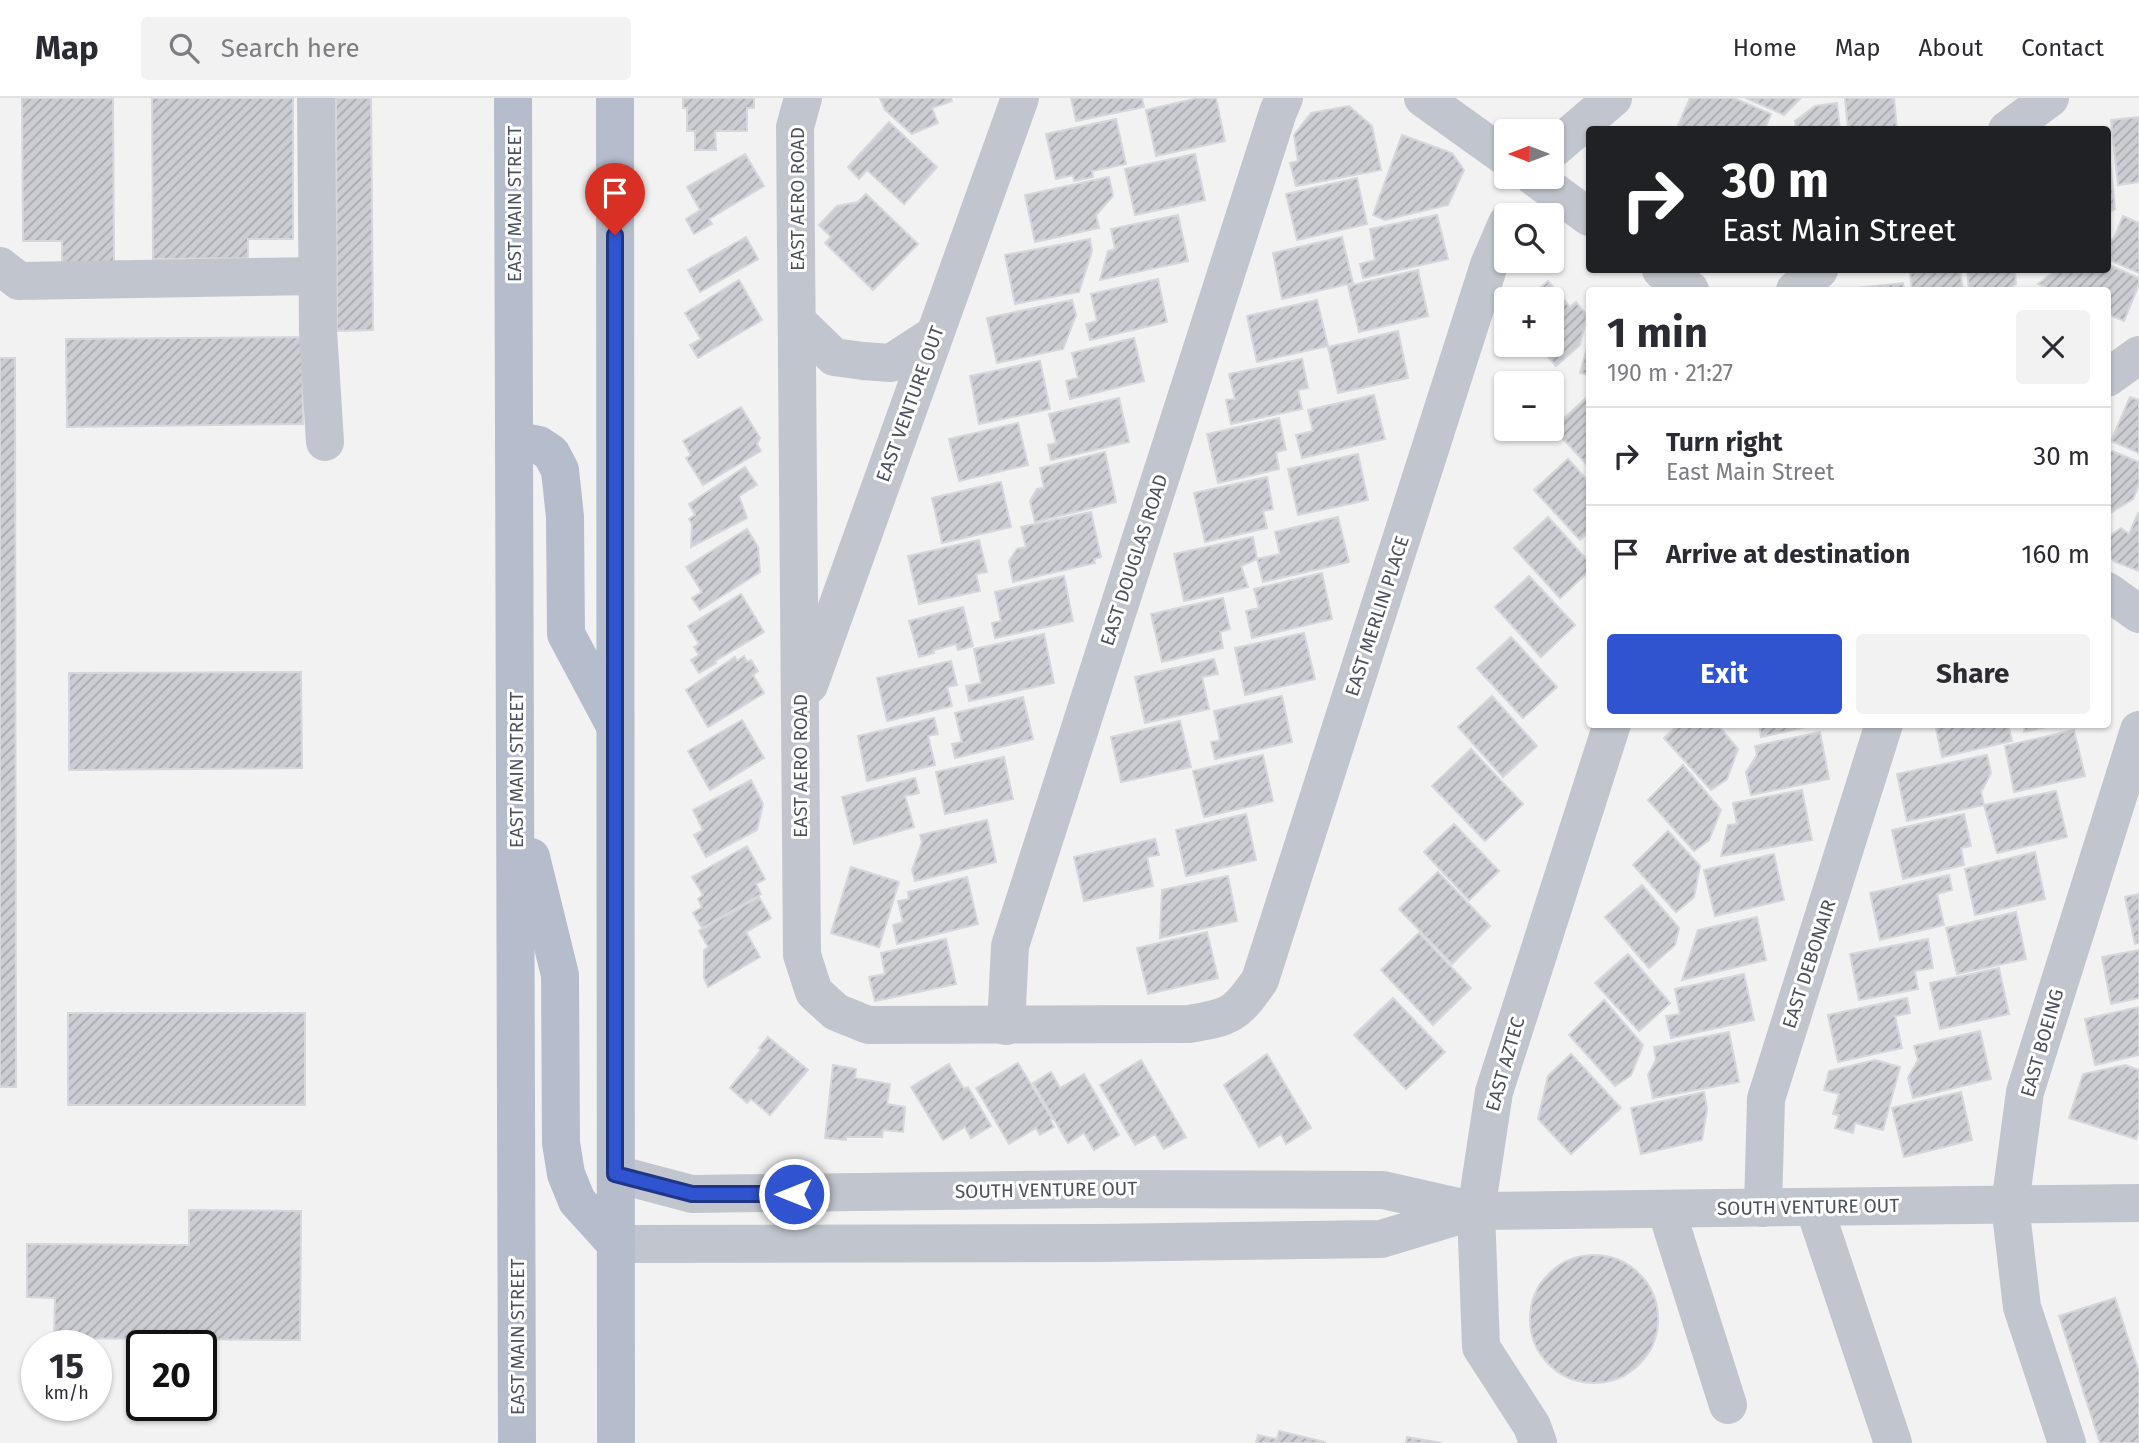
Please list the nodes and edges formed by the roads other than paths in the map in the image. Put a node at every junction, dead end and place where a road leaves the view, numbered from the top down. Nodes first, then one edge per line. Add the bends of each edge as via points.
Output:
1 (316, 98) edge
2 (513, 98) edge
3 (615, 98) edge
4 (803, 98) edge
5 (1020, 98) edge
6 (1284, 98) edge
7 (1423, 98) edge
8 (1613, 98) edge
9 (2050, 98) edge
10 (2012, 126) edge
11 (1564, 140) edge
12 (1494, 149) edge
13 (1550, 189) edge
14 (1586, 215) edge
15 (1494, 253) edge
16 (0, 266) edge
17 (1665, 273) edge
18 (1816, 273) edge
19 (317, 276) junction
20 (1685, 287) edge
21 (1799, 287) edge
22 (796, 321) junction
23 (934, 335) junction
24 (2139, 355) edge
25 (2111, 375) edge
26 (515, 440) junction
27 (325, 442) dead end
28 (2111, 594) edge
29 (2139, 614) edge
30 (800, 710) junction
31 (615, 727) junction
32 (1611, 728) edge
33 (1883, 728) edge
34 (2139, 730) edge
35 (517, 801) junction
36 (1241, 1007) joint
37 (1006, 1026) junction
38 (615, 1174) junction
39 (1192, 1189) junction
40 (908, 1191) junction
41 (819, 1193) junction
42 (2139, 1203) edge
43 (2010, 1205) junction
44 (1814, 1207) junction
45 (1762, 1208) junction
46 (1666, 1209) junction
47 (1476, 1210) junction
48 (1220, 1241) junction
49 (819, 1243) junction
50 (878, 1243) junction
51 (615, 1244) junction
52 (1728, 1405) dead end
53 (517, 1443) edge
54 (616, 1443) edge
55 (1538, 1443) edge
56 (1893, 1443) edge
57 (2067, 1443) edge

1 - 19 lane
2 - 26 main road, EAST MAIN STREET
3 - 31 main road
4 - 22 lane, EAST AERO ROAD via 794,127
5 - 23 lane, EAST VENTURE OUT
6 - 37 lane, EAST DOUGLAS ROAD via 1010,946
7 - 12 lane
8 - 11 lane
9 - 10 lane
13 - 14 lane
15 - 36 lane, EAST MERLIN PLACE via 1260,980
16 - 19 lane via 19,281
17 - 20 lane
18 - 21 lane
19 - 27 lane
22 - 23 lane via 834,357 863,362 891,363
22 - 30 lane, EAST AERO ROAD
23 - 30 lane, EAST VENTURE OUT
24 - 25 lane
26 - 31 main road via 551,453 560,470 566,635
26 - 35 main road, EAST MAIN STREET
28 - 29 lane
30 - 37 lane, EAST AERO ROAD via 802,955 814,992 836,1012 868,1025
31 - 38 main road
32 - 47 lane, EAST AZTEC via 1494,1091
33 - 45 lane, EAST DEBONAIR via 1766,1099
34 - 43 lane, EAST BOEING via 2025,1091
35 - 51 main road via 561,975 561,1143 566,1174 577,1200
35 - 53 main road, EAST MAIN STREET
36 - 37 lane, EAST AERO ROAD via 1219,1019 1189,1024
38 - 41 lane, SOUTH VENTURE OUT via 692,1194
38 - 51 main road
39 - 40 lane, SOUTH VENTURE OUT
39 - 47 lane, SOUTH VENTURE OUT via 1383,1190
39 - 48 lane
40 - 41 lane, SOUTH VENTURE OUT
40 - 50 lane
41 - 49 lane
42 - 43 lane, SOUTH VENTURE OUT
43 - 44 lane, SOUTH VENTURE OUT
43 - 57 lane, EAST BOEING via 2022,1307
44 - 45 lane, SOUTH VENTURE OUT
44 - 56 lane
45 - 46 lane, SOUTH VENTURE OUT
46 - 47 lane, SOUTH VENTURE OUT
46 - 52 lane
47 - 48 lane, SOUTH VENTURE OUT via 1381,1239
47 - 55 lane, EAST AZTEC via 1481,1347 1532,1426
48 - 50 lane, SOUTH VENTURE OUT
49 - 50 lane, SOUTH VENTURE OUT
49 - 51 lane, SOUTH VENTURE OUT
51 - 54 main road

